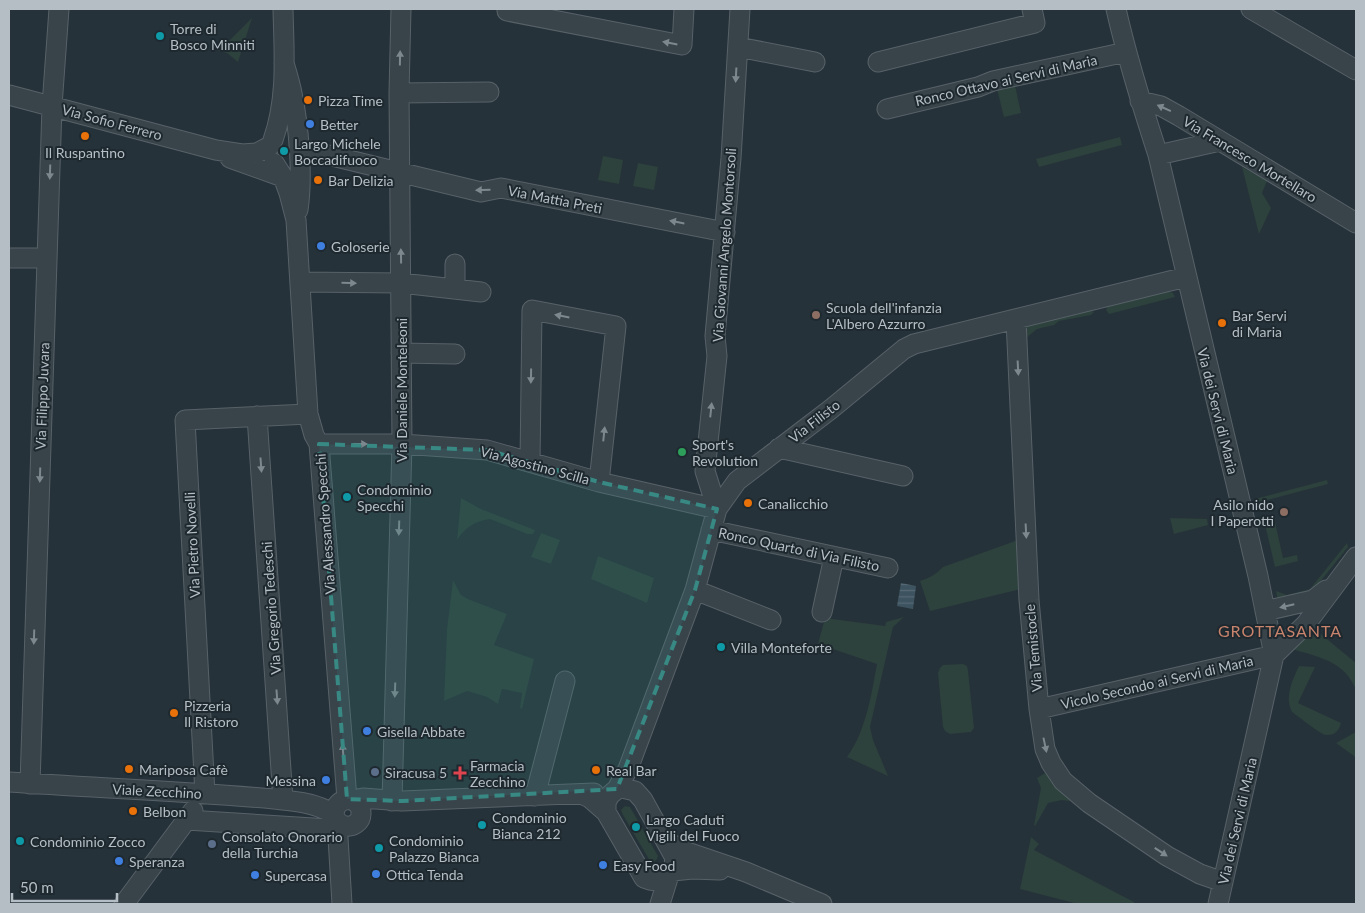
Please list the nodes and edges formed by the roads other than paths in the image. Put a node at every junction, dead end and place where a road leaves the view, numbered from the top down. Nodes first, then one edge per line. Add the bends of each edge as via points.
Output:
1 (59, 9) edge
2 (283, 9) edge
3 (401, 9) edge
4 (508, 9) edge
5 (684, 9) edge
6 (740, 9) edge
7 (1032, 9) edge
8 (1116, 9) edge
9 (1251, 9) edge
10 (738, 47) junction
11 (1126, 52) junction
12 (815, 62) dead end
13 (878, 62) dead end
14 (284, 70) junction
15 (1356, 70) edge
16 (489, 92) dead end
17 (399, 93) junction
18 (9, 95) edge
19 (1140, 102) junction
20 (52, 106) junction
21 (887, 109) dead end
22 (1220, 141) junction
23 (299, 150) junction
24 (1158, 155) junction
25 (272, 160) junction
26 (400, 172) junction
27 (296, 220) junction
28 (1356, 224) edge
29 (725, 232) junction
30 (9, 258) edge
31 (47, 258) junction
32 (456, 264) dead end
33 (1186, 277) junction
34 (300, 282) junction
35 (401, 283) junction
36 (455, 289) junction
37 (481, 292) dead end
38 (1016, 320) junction
39 (401, 352) junction
40 (455, 354) dead end
41 (308, 414) junction
42 (257, 416) junction
43 (319, 444) junction
44 (402, 444) junction
45 (779, 448) junction
46 (530, 462) junction
47 (903, 476) dead end
48 (599, 482) junction
49 (717, 509) junction
50 (711, 530) junction
51 (834, 557) junction
52 (1356, 557) edge
53 (888, 568) dead end
54 (1337, 582) junction
55 (695, 590) junction
56 (1265, 611) junction
57 (822, 612) dead end
58 (771, 620) dead end
59 (1274, 655) junction
60 (565, 681) dead end
61 (1039, 709) junction
62 (628, 769) junction
63 (9, 782) edge
64 (30, 784) junction
65 (615, 790) junction
66 (173, 792) junction
67 (205, 794) junction
68 (582, 794) junction
69 (535, 796) junction
70 (283, 800) junction
71 (643, 800) junction
72 (391, 801) junction
73 (606, 812) junction
74 (346, 814) junction
75 (187, 820) junction
76 (666, 841) junction
77 (746, 872) junction
78 (671, 873) junction
79 (644, 878) junction
80 (1223, 882) junction
81 (124, 904) edge
82 (342, 904) edge
83 (354, 904) edge
84 (660, 904) edge
85 (822, 904) edge
86 (1218, 904) edge

1 - 20 street, Via Filippo Juvara
2 - 14 street
17 -> 3 street, Via Daniele Monteleoni
5 -> 4 street via 682,45
6 - 10 street, Via Giovanni Angelo Montorsoli
7 - 13 street via 1035,23
8 - 11 street, Via dei Servi di Maria
9 - 15 street
10 - 12 street
10 -> 29 street, Via Giovanni Angelo Montorsoli
11 - 19 street, Via dei Servi di Maria
11 - 21 street, Ronco Ottavo ai Servi di Maria
14 - 23 street via 292,93
14 - 25 street via 273,94
16 - 17 street
17 - 26 street, Via Daniele Monteleoni
18 - 20 street, Via Sofio Ferrero
22 -> 19 street, Via Francesco Mortellaro via 1161,106
19 - 24 street, Via dei Servi di Maria
20 - 25 street, Via Sofio Ferrero via 216,150
20 -> 31 street, Via Filippo Juvara
22 - 24 street
22 - 28 street, Via Francesco Mortellaro
23 - 25 street via 290,165
23 - 25 street, Via Mattia Preti via 294,140 280,136
23 - 26 street, Via Mattia Preti
23 - 27 street via 300,192
24 - 33 street, Via dei Servi di Maria
25 - 27 street via 289,193
29 -> 26 street, Via Mattia Preti via 502,188 481,192
35 -> 26 street, Via Daniele Monteleoni
27 - 34 street, Via Alessandro Specchi
49 -> 29 street, Via Giovanni Angelo Montorsoli via 705,471
30 - 31 street
31 -> 64 street, Via Filippo Juvara
32 - 36 street
33 - 38 street, Via Filisto
33 - 56 street, Via dei Servi di Maria
34 -> 35 street
34 - 41 street, Via Alessandro Specchi
35 - 36 street
35 - 39 street, Via Daniele Monteleoni
36 - 37 street
38 - 45 street, Via Filisto via 914,344
38 -> 61 street, Via Temistocle via 1029,600
39 - 40 street
39 - 44 street, Via Daniele Monteleoni
41 - 42 street, Via Pietro Novelli
41 - 43 street, Via Alessandro Specchi
42 - 67 street, Via Pietro Novelli via 185,420
42 -> 70 street, Via Gregorio Tedeschi
43 -> 44 street, Via Agostino Scilla
74 -> 43 street, Via Alessandro Specchi
44 - 46 street, Via Agostino Scilla via 487,450
44 -> 72 street, Via Daniele Monteleoni
45 - 47 street
45 - 49 street, Via Filisto via 737,481
46 - 48 street, Via Agostino Scilla
48 -> 46 street via 616,326 532,310
48 - 49 street, Via Agostino Scilla
49 - 50 street, Via Filisto
50 - 51 street, Ronco Quarto di Via Filisto
50 - 55 street, Via Filisto
51 - 53 street, Ronco Quarto di Via Filisto
51 - 57 street
52 - 54 street
54 -> 56 street via 1313,600
54 - 59 street via 1306,624
55 - 58 street
55 - 62 street, Via Filisto
56 - 59 street, Via dei Servi di Maria
59 - 61 street, Vicolo Secondo ai Servi di Maria
59 - 80 street, Via dei Servi di Maria
60 - 69 street
61 -> 80 street, Via Temistocle via 1045,749 1063,782 1167,856
62 - 65 street, Via Filisto
62 - 71 street
63 - 64 street, Viale Zecchino
64 - 66 street, Viale Zecchino
65 - 68 street
65 - 71 street via 635,791
65 - 73 street, Via Filisto via 606,802
66 - 67 street, Viale Zecchino
66 - 75 street
67 - 70 street, Viale Zecchino
67 - 75 street
68 - 69 street
68 - 73 street
69 - 72 street
70 - 74 street, Viale Zecchino via 305,802 332,797
71 - 76 street
72 - 74 street
73 - 79 street
74 - 75 street
74 - 82 street
74 - 83 street via 351,833
75 - 81 street
76 - 77 street via 684,852
76 - 78 street via 675,858
77 - 78 street via 692,869
77 - 85 street
78 - 79 street via 657,881
78 - 84 street
79 - 84 street
80 - 86 street, Via dei Servi di Maria

